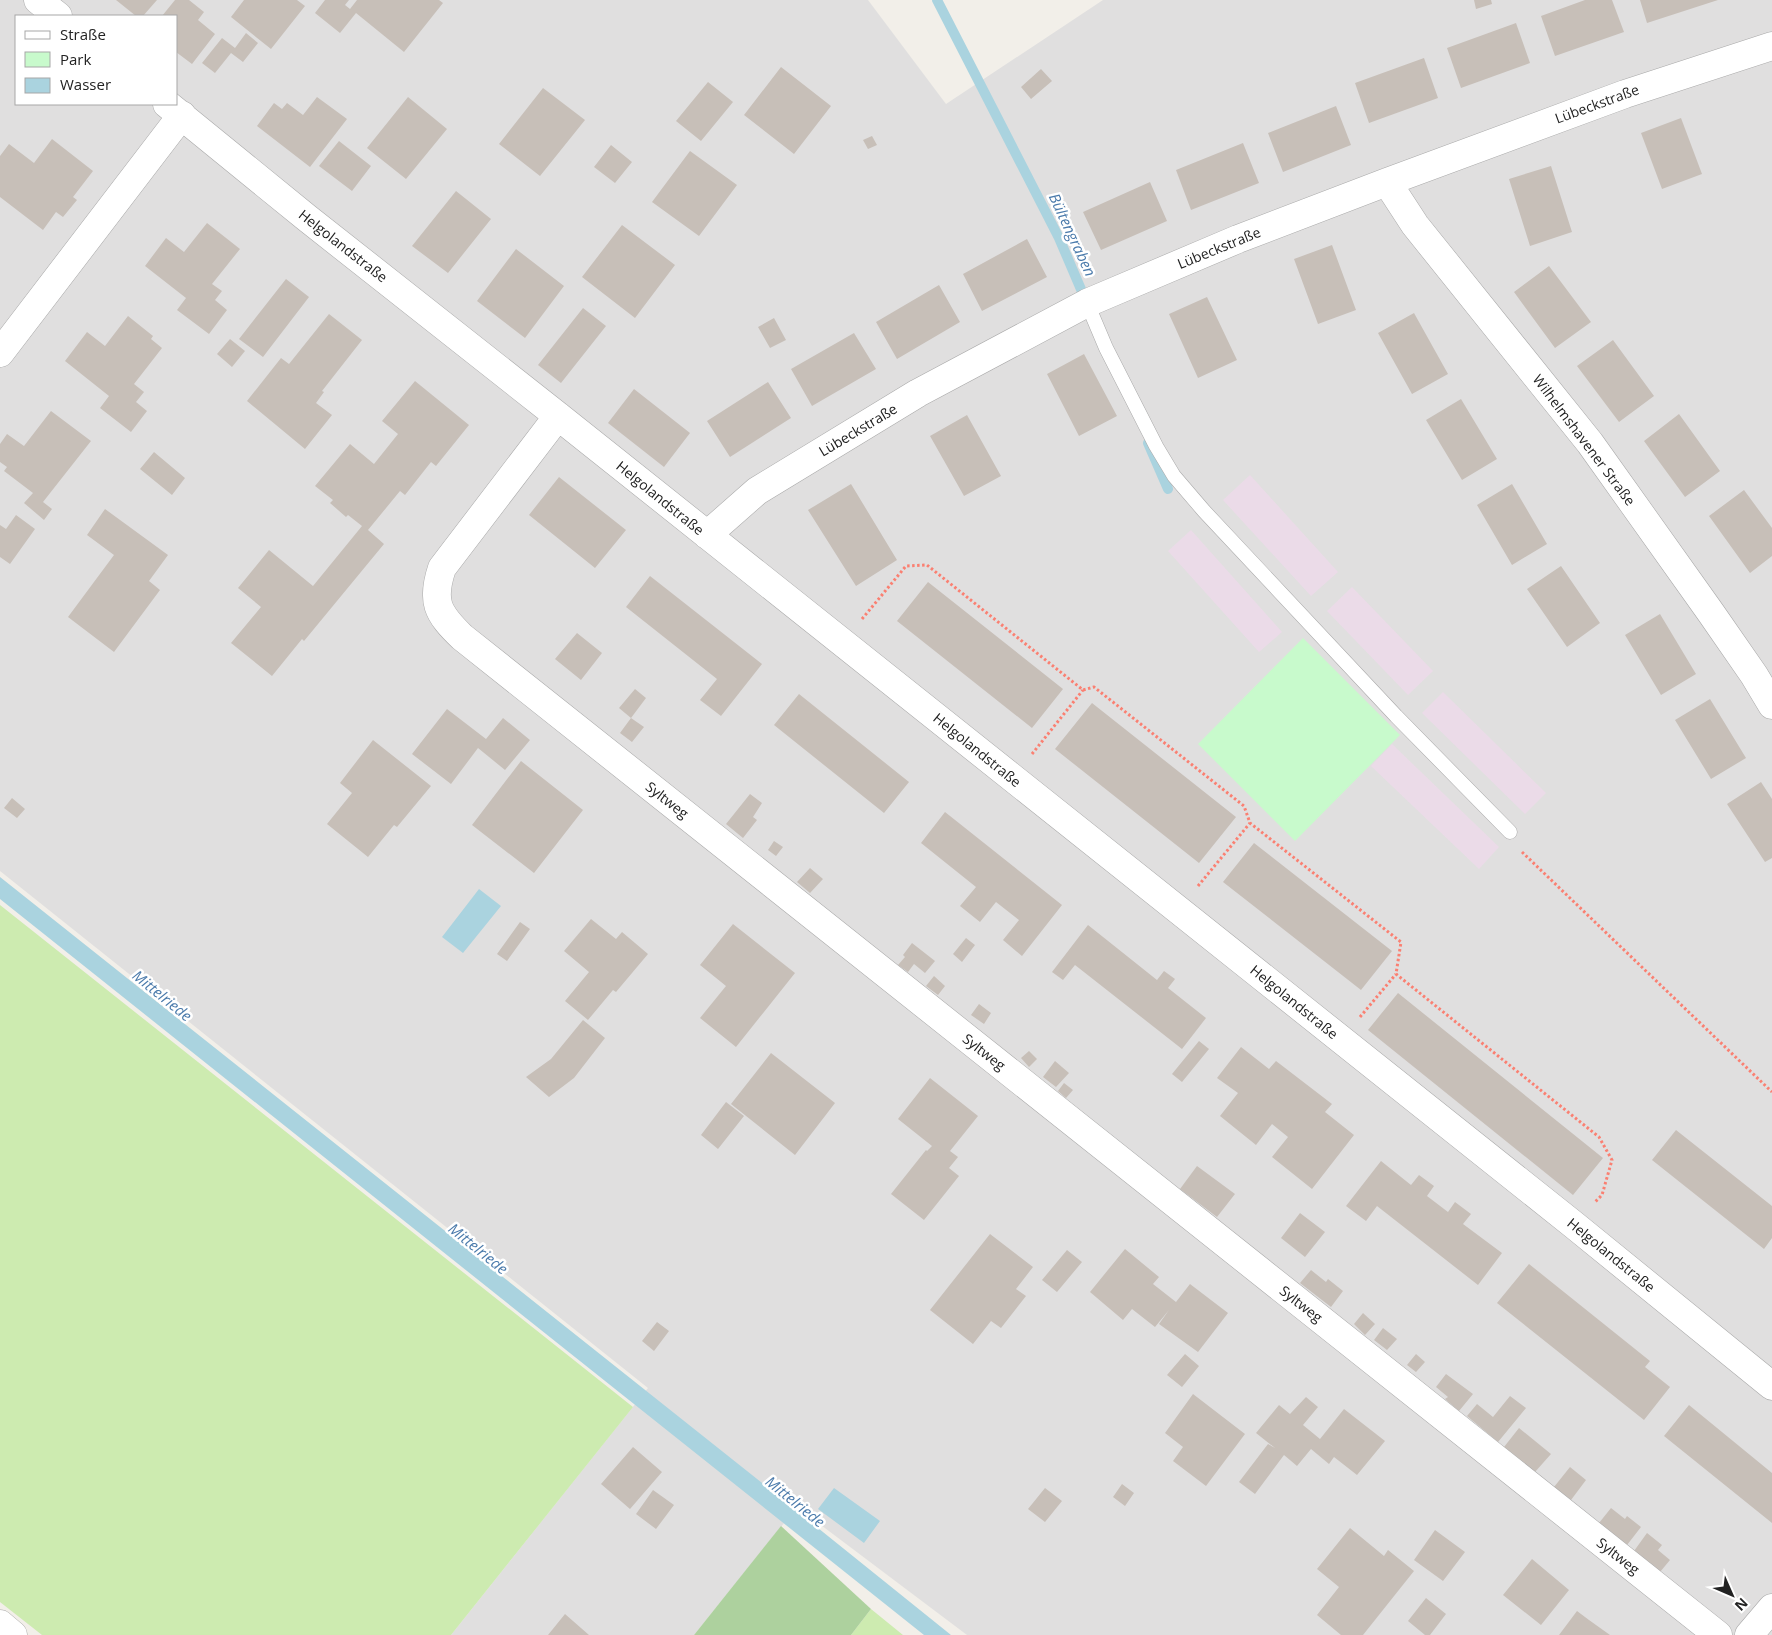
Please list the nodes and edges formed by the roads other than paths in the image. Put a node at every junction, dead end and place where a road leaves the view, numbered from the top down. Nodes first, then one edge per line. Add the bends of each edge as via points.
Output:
1 (38, 0) edge
2 (57, 15) edge
3 (1772, 46) edge
4 (174, 110) edge
5 (1387, 182) junction
6 (1087, 302) junction
7 (0, 353) edge
8 (558, 416) junction
9 (707, 535) junction
10 (1772, 705) edge
11 (1510, 832) road end
12 (1772, 1386) edge
13 (1772, 1608) edge
14 (0, 1624) edge
15 (13, 1635) edge
16 (1718, 1635) edge
17 (1749, 1635) edge

1 - 2 street
3 - 5 street, Lübeckstraße via 1625,94
4 - 7 street, Helgolandstraße
4 - 8 street, Helgolandstraße
5 - 6 street, Lübeckstraße
5 - 10 street, Wilhelmshavener Straße via 1415,225 1590,443
6 - 9 street, Lübeckstraße via 918,393 765,486
6 - 11 lane via 1106,348 1174,476 1396,716
8 - 9 street, Helgolandstraße
8 - 16 street, Syltweg via 442,568 436,598 438,609 448,624
9 - 12 street, Helgolandstraße
13 - 17 street
14 - 15 street

